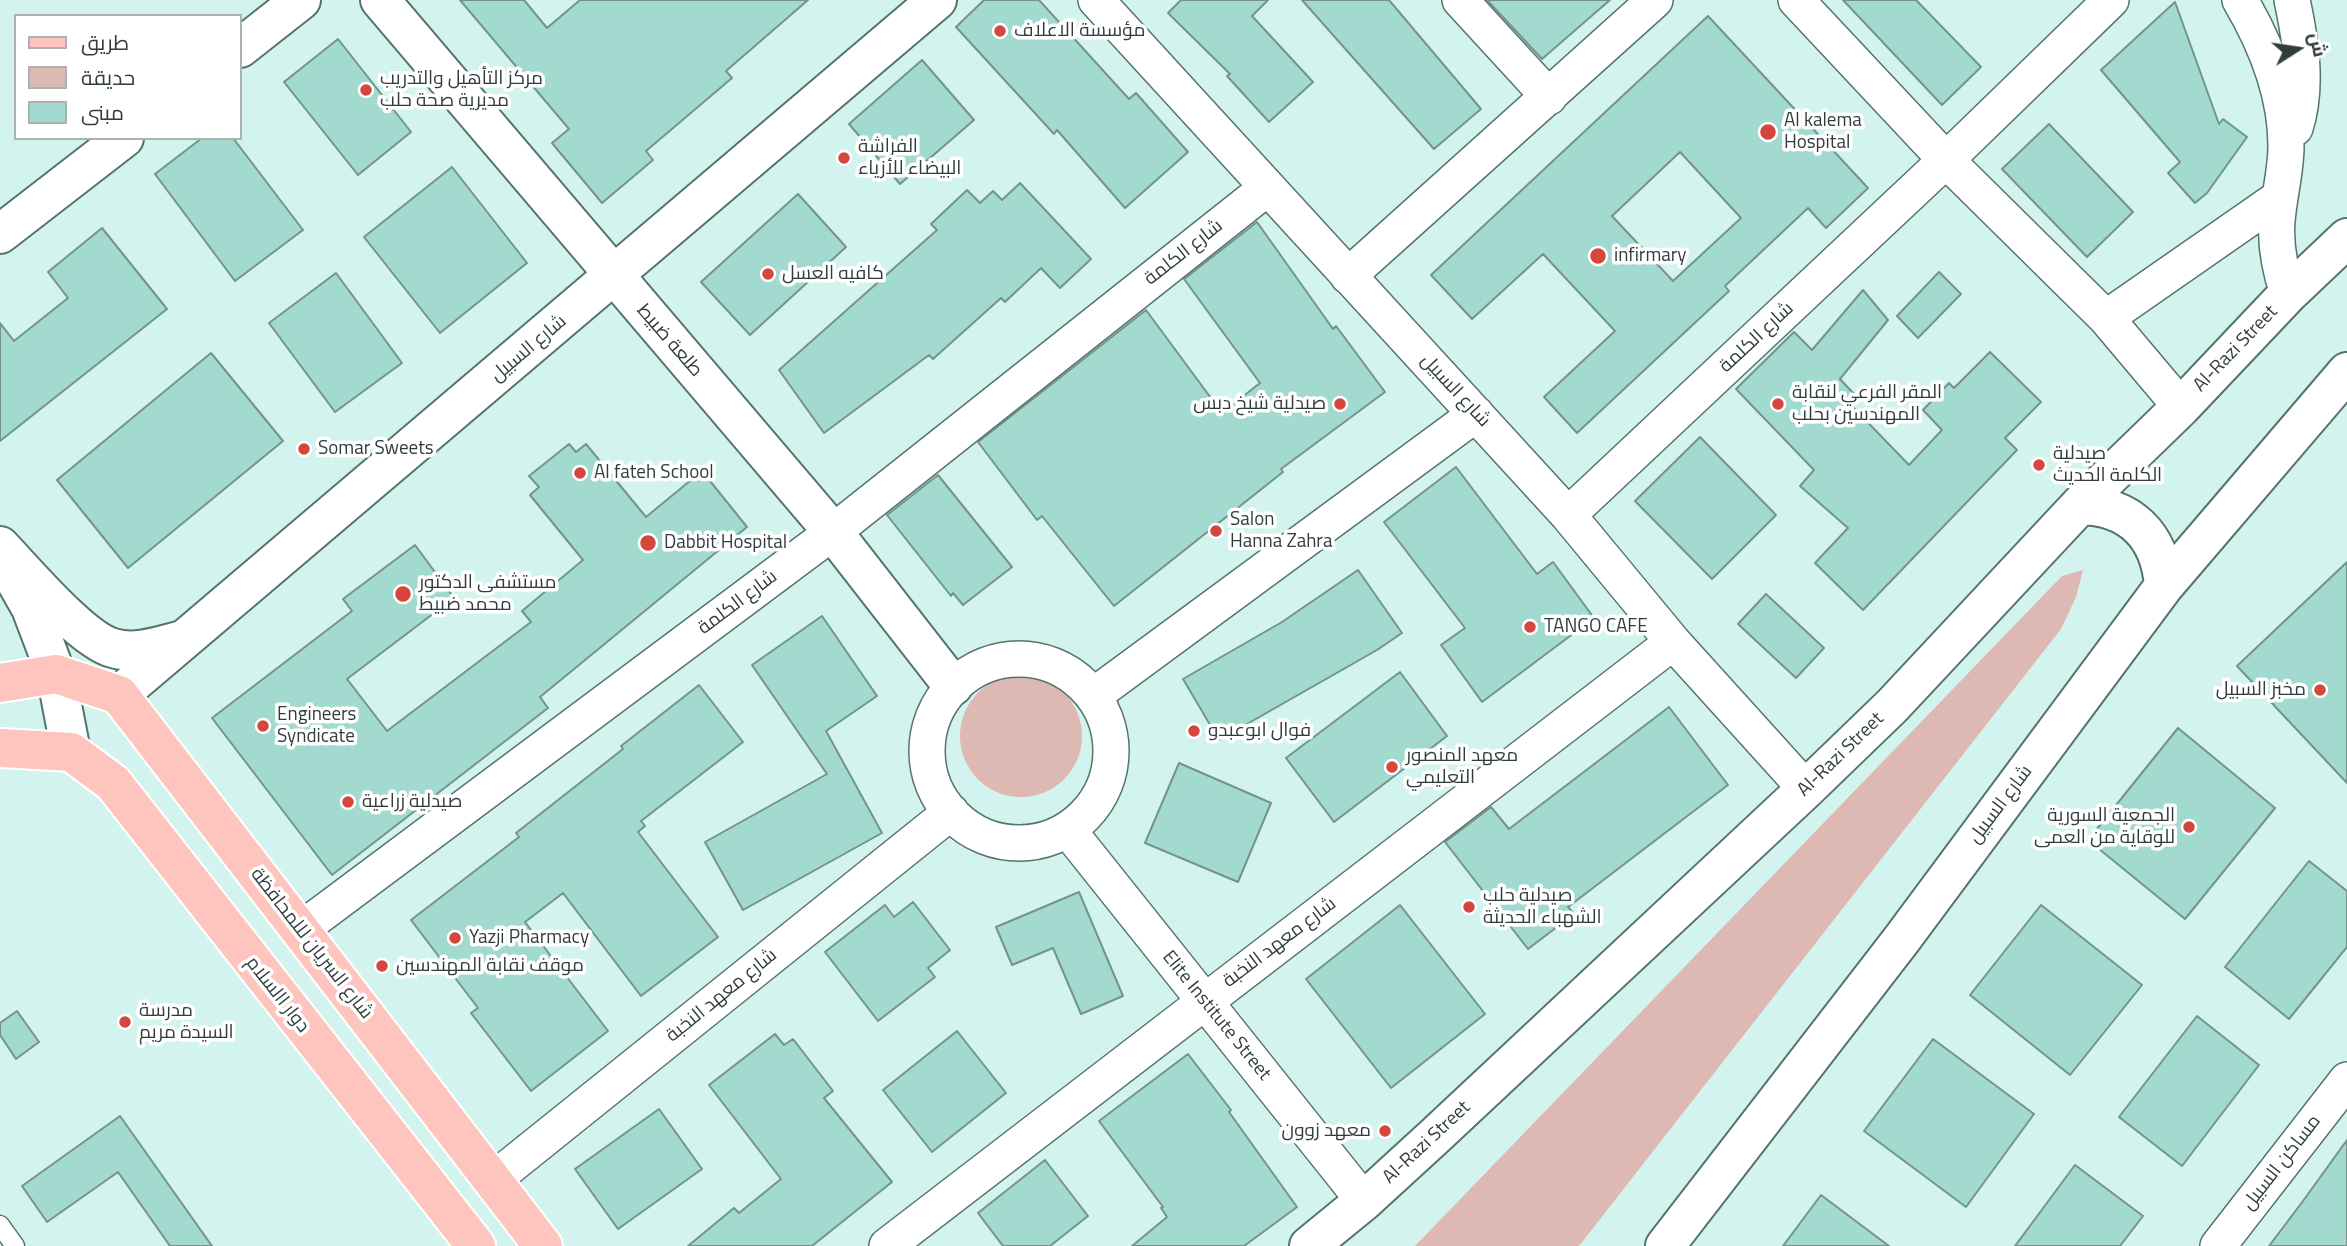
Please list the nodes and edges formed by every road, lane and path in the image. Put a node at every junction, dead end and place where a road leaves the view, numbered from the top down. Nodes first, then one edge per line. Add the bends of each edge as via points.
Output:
1 (301, 0) edge
2 (380, 0) edge
3 (937, 0) edge
4 (1096, 0) edge
5 (1460, 0) edge
6 (1655, 0) edge
7 (1796, 0) edge
8 (2111, 0) edge
9 (2240, 0) edge
10 (2292, 0) edge
11 (242, 46) edge
12 (1549, 97) junction
13 (121, 140) edge
14 (2286, 150) junction
15 (1946, 160) junction
16 (1267, 188) junction
17 (2280, 197) junction
18 (0, 234) edge
19 (2347, 238) edge
20 (1348, 276) junction
21 (614, 277) junction
22 (2288, 294) junction
23 (2106, 317) junction
24 (2347, 372) edge
25 (2181, 407) junction
26 (1476, 414) junction
27 (2080, 505) junction
28 (1567, 515) junction
29 (833, 532) junction
30 (0, 546) edge
31 (0, 553) edge
32 (2164, 586) junction
33 (184, 640) junction
34 (1673, 642) junction
35 (57, 674) junction
36 (0, 683) edge
37 (953, 686) junction
38 (119, 695) junction
39 (1093, 696) junction
40 (0, 748) edge
41 (71, 752) junction
42 (1806, 789) junction
43 (951, 813) junction
44 (1068, 830) junction
45 (300, 930) junction
46 (1204, 1001) junction
47 (2347, 1080) edge
48 (493, 1180) junction
49 (1364, 1201) junction
50 (0, 1225) edge
51 (15, 1246) edge
52 (476, 1246) edge
53 (543, 1246) edge
54 (887, 1246) edge
55 (1310, 1246) edge
56 (1665, 1246) edge
57 (2218, 1246) edge

1 - 11 main road
2 - 21 main road, طلعة ضبيط
3 - 21 main road, شارع السبيل
4 - 16 street, شارع السبيل
5 - 12 street
6 - 12 street
7 - 15 street
8 - 15 street, شارع الكلمة
9 - 14 street via 2281,97
10 - 14 street via 2302,92
12 - 20 street
13 - 18 main road
14 - 17 street
15 - 23 street
15 - 28 street, شارع الكلمة
16 - 20 street, شارع السبيل
16 - 29 street, شارع الكلمة
17 - 22 street via 2277,246
17 - 23 street
19 - 22 main road, Al-Razi Street
20 - 26 street, شارع السبيل
21 - 29 main road, طلعة ضبيط
21 - 33 main road, شارع السبيل
22 - 25 main road, Al-Razi Street
23 - 25 street
24 - 32 main road, شارع السبيل
25 - 27 main road, Al-Razi Street
26 - 28 street, شارع السبيل
26 - 39 street
27 - 32 main road via 2112,510 2140,527 2158,553
27 - 42 main road, Al-Razi Street via 1892,706
28 - 34 street, شارع السبيل
29 - 37 main road, طلعة ضبيط
29 - 45 street, شارع الكلمة
30 - 33 main road via 91,639 115,649 145,650
31 - 35 main road via 31,608
32 - 56 main road, شارع السبيل via 1902,939
33 - 38 main road, شارع السبيل
34 - 42 street, شارع السبيل
34 - 46 street, شارع معهد النخبة
35 - 36 main road
35 - 38 main road
35 - 41 main road
37 - 39 street via 996,662 1023,659 1050,664 1074,677
37 - 43 street via 936,713 928,738 936,790
38 - 45 main road, شارع السريان لللمحافظة
39 - 44 street via 1107,723 1108,773 1091,809
40 - 41 main road
41 - 52 main road, دوار االسلام via 113,783
42 - 49 main road, Al-Razi Street
43 - 44 street via 971,830 1019,844
43 - 48 street, شارع معهد النخبة
44 - 46 street, Elite Institute Street
45 - 48 main road, شارع السريان لللمحافظة
46 - 49 street, Elite Institute Street
46 - 54 street, شارع معهد النخبة
47 - 57 street, مساكن السبيل
48 - 53 main road, شارع السريان لللمحافظة
49 - 55 main road, Al-Razi Street
50 - 51 lane

